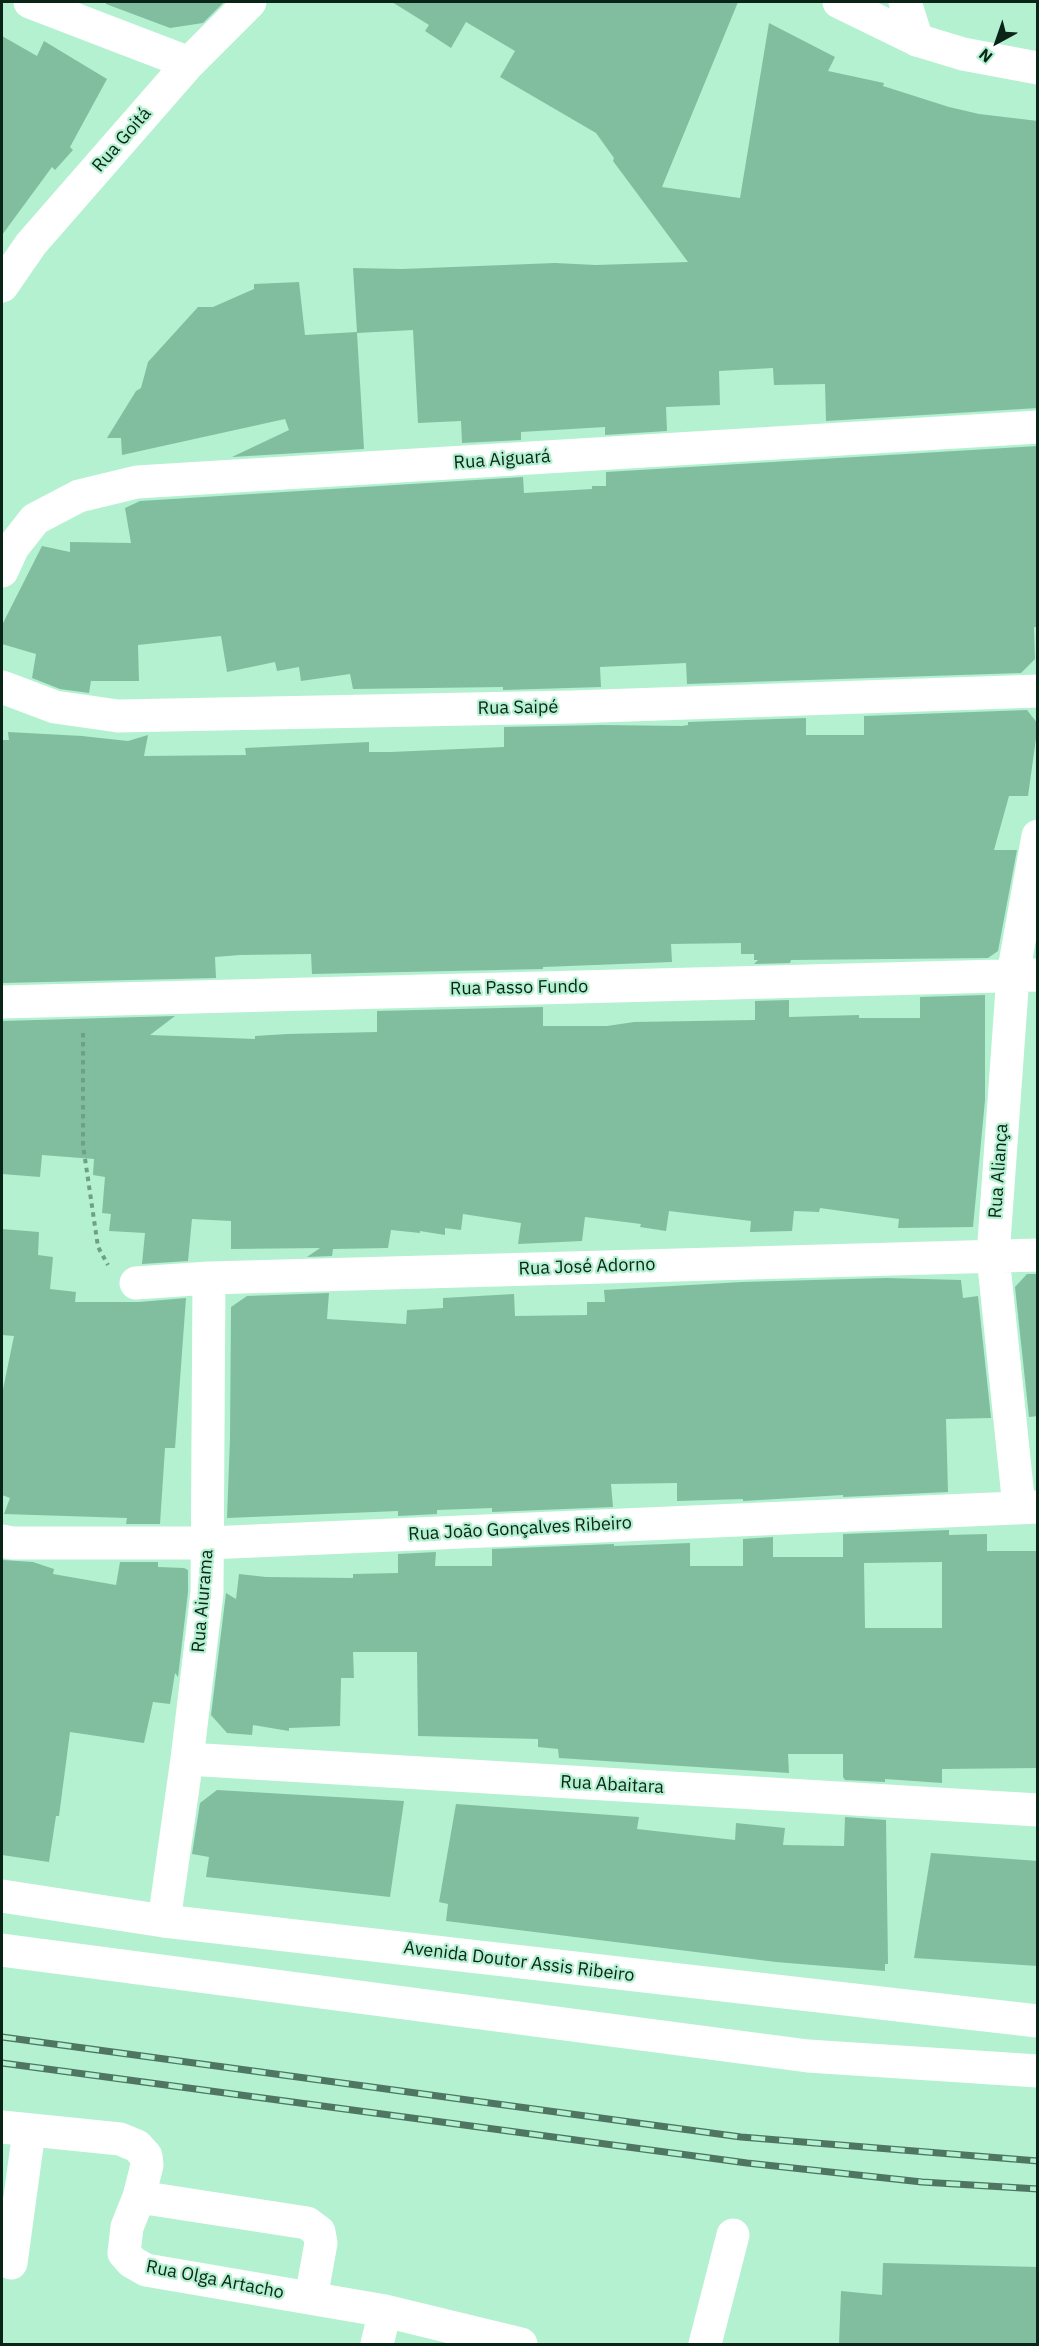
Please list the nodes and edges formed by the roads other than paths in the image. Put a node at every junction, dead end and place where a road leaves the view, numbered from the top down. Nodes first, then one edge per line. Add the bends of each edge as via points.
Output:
1 (30, 2) edge
2 (250, 2) edge
3 (839, 2) edge
4 (904, 2) edge
5 (917, 40) junction
6 (189, 63) junction
7 (1038, 68) edge
8 (2, 286) edge
9 (1038, 427) edge
10 (2, 571) edge
11 (2, 687) edge
12 (1038, 691) edge
13 (1038, 836) edge
14 (1025, 975) edge
15 (2, 1002) edge
16 (1038, 1255) edge
17 (993, 1256) junction
18 (209, 1278) junction
19 (136, 1283) road end
20 (1028, 1507) edge
21 (2, 1541) edge
22 (208, 1543) junction
23 (187, 1759) junction
24 (1038, 1810) edge
25 (2, 1896) edge
26 (164, 1921) junction
27 (2, 1950) edge
28 (1038, 2021) edge
29 (1038, 2071) edge
30 (15, 2129) edge
31 (139, 2197) junction
32 (733, 2235) dead end
33 (11, 2263) dead end
34 (311, 2298) junction
35 (385, 2311) junction
36 (377, 2344) edge
37 (521, 2344) edge
38 (705, 2344) edge

1 - 6 street
2 - 6 street, Rua Goitá
3 - 5 street
4 - 5 street
5 - 7 street via 963,54
6 - 8 street, Rua Goitá via 31,244
9 - 10 street, Rua Aiguará via 137,482 79,496 35,519 13,547
11 - 12 street, Rua Saipé via 55,706 118,716 571,707
13 - 14 street, Rua Aliança
14 - 15 street, Rua Passo Fundo
14 - 17 street, Rua Aliança
16 - 17 street, Rua José Adorno
17 - 18 street, Rua José Adorno
17 - 20 street, Rua Aliança
18 - 19 street, Rua José Adorno
18 - 22 street, Rua Aiurama
20 - 22 street, Rua João Gonçalves Ribeiro
21 - 22 street, Rua João Gonçalves Ribeiro
22 - 23 street, Rua Aiurama via 207,1593
23 - 24 street, Rua Abaitara
23 - 26 street, Rua Aiurama
25 - 26 street, Avenida Doutor Assis Ribeiro
26 - 28 street, Avenida Doutor Assis Ribeiro
27 - 29 street via 808,2056
30 - 31 street, Rua Olga Artacho via 130,2142 146,2156
30 - 33 street
31 - 34 street via 307,2223 319,2232 321,2243
31 - 34 street, Rua Olga Artacho via 124,2241 124,2253 132,2262 146,2270
32 - 38 street
34 - 35 street, Rua Olga Artacho
35 - 36 street
35 - 37 street, Rua Olga Artacho

